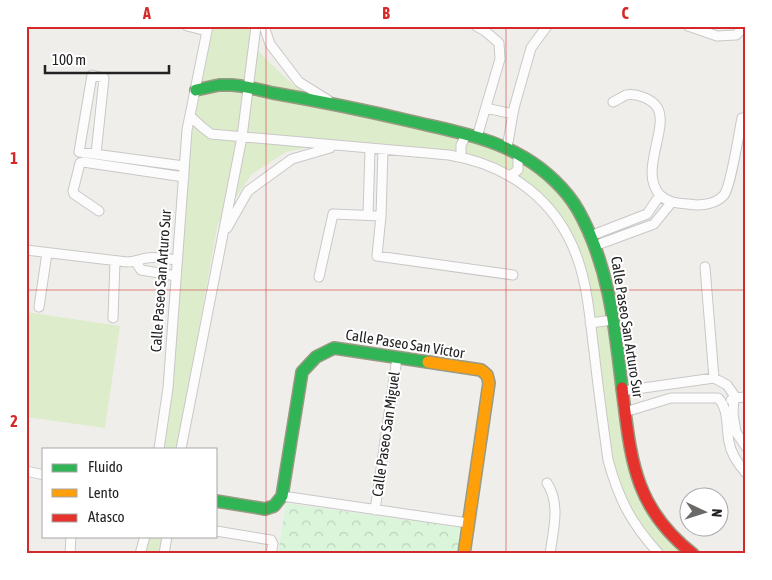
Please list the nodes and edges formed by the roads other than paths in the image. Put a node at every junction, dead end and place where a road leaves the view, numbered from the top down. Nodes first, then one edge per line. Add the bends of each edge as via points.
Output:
1 (187, 26) edge
2 (256, 26) edge
3 (264, 26) edge
4 (476, 26) edge
5 (547, 26) edge
6 (688, 26) edge
7 (745, 26) edge
8 (208, 28) edge
9 (249, 88) junction
10 (196, 90) junction
11 (330, 102) junction
12 (612, 102) dead end
13 (486, 108) junction
14 (513, 114) junction
15 (190, 116) junction
16 (742, 118) dead end
17 (472, 136) junction
18 (242, 137) junction
19 (337, 146) junction
20 (507, 148) junction
21 (370, 149) junction
22 (383, 150) junction
23 (96, 154) junction
24 (518, 154) junction
25 (461, 157) junction
26 (184, 166) junction
27 (510, 176) junction
28 (184, 177) junction
29 (660, 195) junction
30 (671, 203) junction
31 (99, 212) dead end
32 (368, 216) junction
33 (381, 216) junction
34 (224, 235) junction
35 (595, 240) junction
36 (26, 250) edge
37 (48, 253) junction
38 (177, 260) junction
39 (116, 261) junction
40 (136, 262) junction
41 (705, 267) dead end
42 (513, 275) dead end
43 (176, 276) junction
44 (319, 277) dead end
45 (40, 307) dead end
46 (113, 318) dead end
47 (613, 320) junction
48 (590, 323) junction
49 (397, 358) junction
50 (714, 378) junction
51 (622, 391) junction
52 (746, 397) edge
53 (734, 398) junction
54 (724, 404) junction
55 (625, 412) junction
56 (746, 447) edge
57 (159, 448) edge
58 (181, 448) edge
59 (26, 471) edge
60 (746, 473) edge
61 (42, 474) edge
62 (547, 483) dead end
63 (282, 496) junction
64 (218, 501) edge
65 (375, 510) junction
66 (468, 523) junction
67 (218, 531) edge
68 (70, 538) edge
69 (144, 538) edge
70 (167, 538) edge
71 (70, 554) edge
72 (140, 554) edge
73 (164, 554) edge
74 (271, 554) edge
75 (464, 554) edge
76 (550, 554) edge
77 (660, 554) edge
78 (693, 554) edge

1 - 8 street
2 - 9 street
3 - 11 street via 270,44 299,82
4 - 13 street via 499,42 500,59
5 - 14 street via 531,48
6 - 7 street via 717,36 736,35
8 - 10 street, Calle Paseo San Arturo Sur
9 - 10 street, Calle Paseo San Arturo Sur via 226,84
9 - 11 street, Calle Paseo San Arturo Sur
9 - 18 street
10 - 15 street, Calle Paseo San Arturo Sur
11 - 17 street, Calle Paseo San Arturo Sur
12 - 29 street via 636,95 657,107 660,120 652,182
13 - 14 street
13 - 17 street
14 - 20 street
15 - 18 street via 211,134
15 - 26 street, Calle Paseo San Arturo Sur
16 - 30 street via 724,196 698,206
17 - 20 street, Calle Paseo San Arturo Sur
17 - 25 street via 461,145
18 - 19 street
18 - 34 street
19 - 21 street
19 - 34 street via 292,158 248,191
20 - 24 street, Calle Paseo San Arturo Sur
21 - 22 street
21 - 32 street
22 - 25 street
22 - 33 street
23 - 23 street via 104,78 92,75 79,152
23 - 26 street
24 - 27 street via 518,170
24 - 35 street, Calle Paseo San Arturo Sur via 554,180 579,210
25 - 27 street via 492,166
26 - 28 street, Calle Paseo San Arturo Sur
27 - 48 street via 549,207 562,226 584,281
28 - 31 street via 80,163 74,194
28 - 38 street, Calle Paseo San Arturo Sur
29 - 30 street
29 - 35 street via 647,214
30 - 35 street via 654,224
32 - 33 street
32 - 44 street via 332,214
33 - 42 street via 377,256
34 - 58 street
35 - 47 street, Calle Paseo San Arturo Sur
36 - 37 street
37 - 39 street
37 - 45 street
38 - 40 street via 146,258
38 - 43 street, Calle Paseo San Arturo Sur
39 - 40 street
39 - 46 street
40 - 43 street via 141,270
41 - 50 street
43 - 57 street, Calle Paseo San Arturo Sur via 168,388
47 - 48 street
47 - 51 street, Calle Paseo San Arturo Sur
48 - 77 street via 607,452 615,484 634,524
49 - 63 street, Calle Paseo San Víctor via 334,348 325,350 310,361 302,372
49 - 65 street, Calle Paseo San Miguel
49 - 66 street, Calle Paseo San Víctor via 481,370 487,375 489,383
50 - 51 street
50 - 53 street via 727,385
51 - 55 street, Calle Paseo San Arturo Sur
52 - 53 street
53 - 54 street
53 - 56 street via 732,414 736,432
54 - 55 street via 718,398 671,398
54 - 60 street via 729,444 736,462
55 - 78 street, Calle Paseo San Arturo Sur via 632,462 651,509 664,527
59 - 61 street
62 - 76 street via 552,491 555,512
63 - 64 street via 274,506 265,509
63 - 65 street
65 - 66 street
66 - 75 street, Calle Paseo San Víctor
67 - 74 street via 271,540
68 - 71 street
69 - 72 street
70 - 73 street

